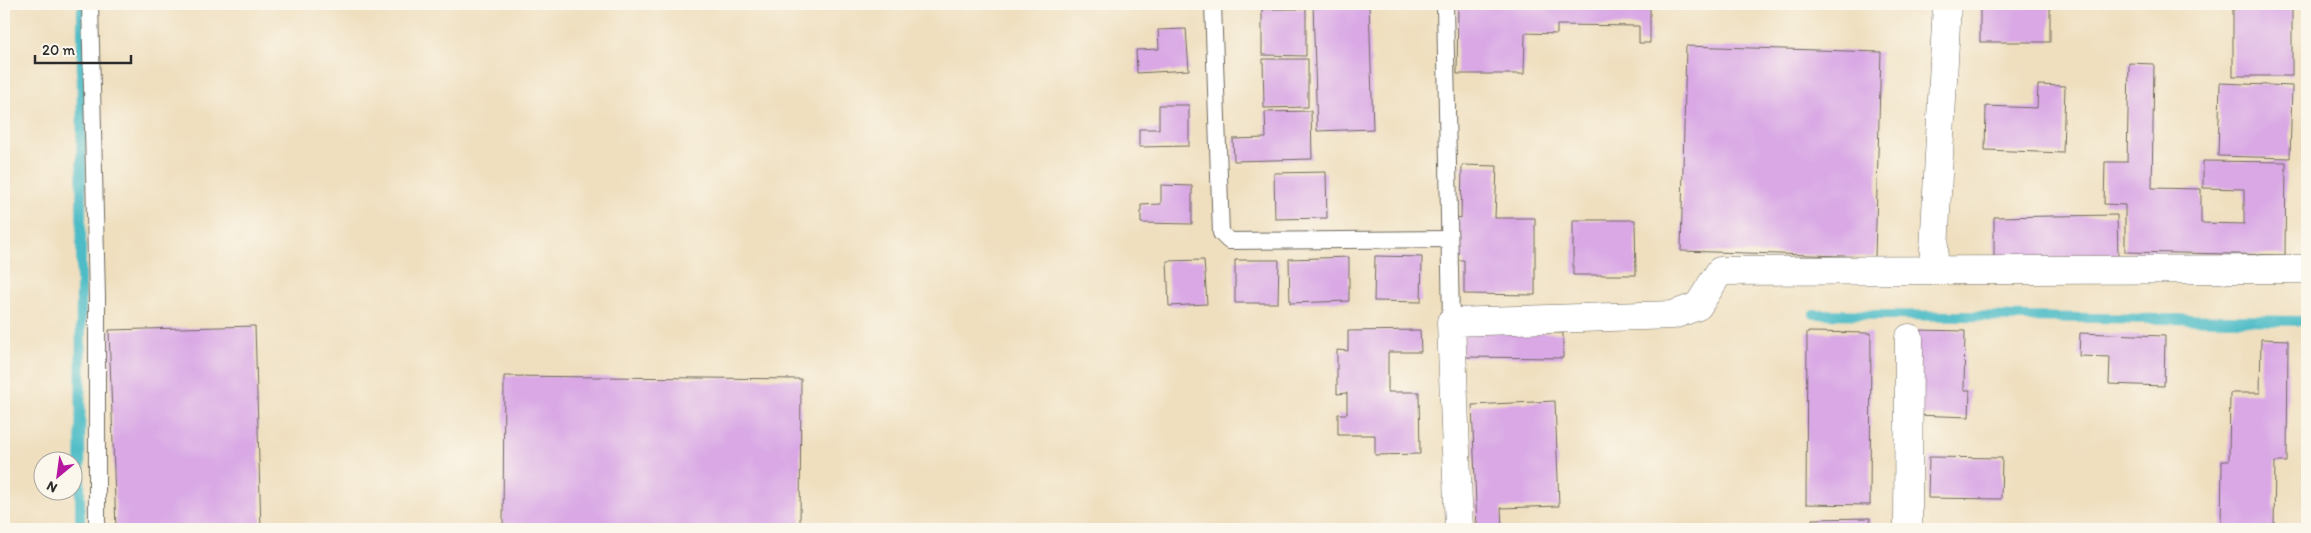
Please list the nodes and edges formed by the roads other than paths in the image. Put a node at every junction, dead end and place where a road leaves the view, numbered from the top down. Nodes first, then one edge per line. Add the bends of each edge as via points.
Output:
1 (90, 4) edge
2 (1214, 4) edge
3 (1445, 4) edge
4 (1947, 4) edge
5 (1449, 239) junction
6 (1933, 269) junction
7 (2307, 269) edge
8 (1451, 322) junction
9 (1909, 338) dead end
10 (97, 529) edge
11 (1459, 529) edge
12 (1908, 529) edge

1 - 10 lane via 97,298
2 - 5 lane via 1220,233 1229,241
3 - 5 lane
4 - 6 street
5 - 8 lane
6 - 7 street
6 - 8 street via 1720,271 1698,306 1673,314
8 - 11 street
9 - 12 street

